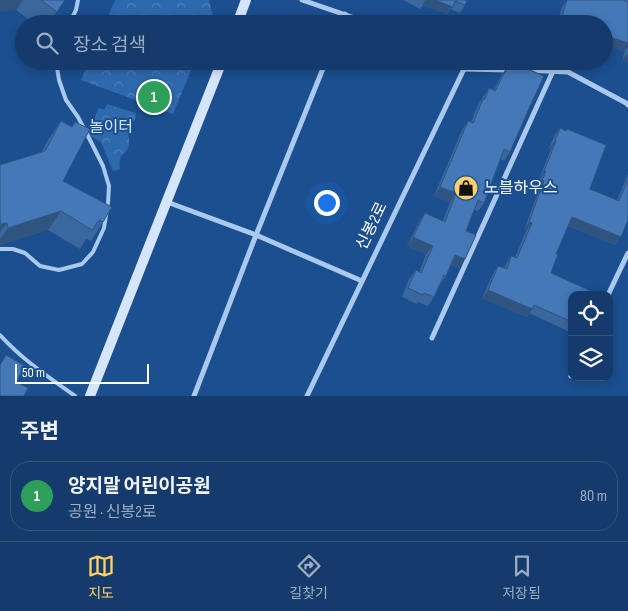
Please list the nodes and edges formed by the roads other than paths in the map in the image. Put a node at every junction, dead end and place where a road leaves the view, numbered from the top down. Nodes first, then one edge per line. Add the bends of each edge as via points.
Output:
1 (78, 0) edge
2 (246, 0) edge
3 (302, 0) edge
4 (345, 14) edge
5 (74, 15) edge
6 (240, 15) edge
7 (57, 70) edge
8 (218, 70) edge
9 (322, 70) edge
10 (464, 70) edge
11 (523, 70) edge
12 (553, 71) junction
13 (628, 106) edge
14 (167, 202) junction
15 (256, 235) junction
16 (0, 248) edge
17 (628, 253) edge
18 (362, 281) junction
19 (610, 291) edge
20 (0, 335) edge
21 (432, 338) dead end
22 (75, 396) edge
23 (90, 396) edge
24 (194, 396) edge
25 (307, 396) edge

1 - 5 lane
2 - 6 street
3 - 4 street
7 - 16 lane via 66,100 91,142 109,186 104,228 82,264 59,270 40,266 25,253
8 - 14 street
9 - 15 street
10 - 18 street, 신봉2로
11 - 12 street
12 - 13 street via 568,72
12 - 21 street
14 - 15 street
14 - 23 street
15 - 18 street
15 - 24 street
17 - 19 street
18 - 25 street, 신봉2로
20 - 22 lane via 30,364

